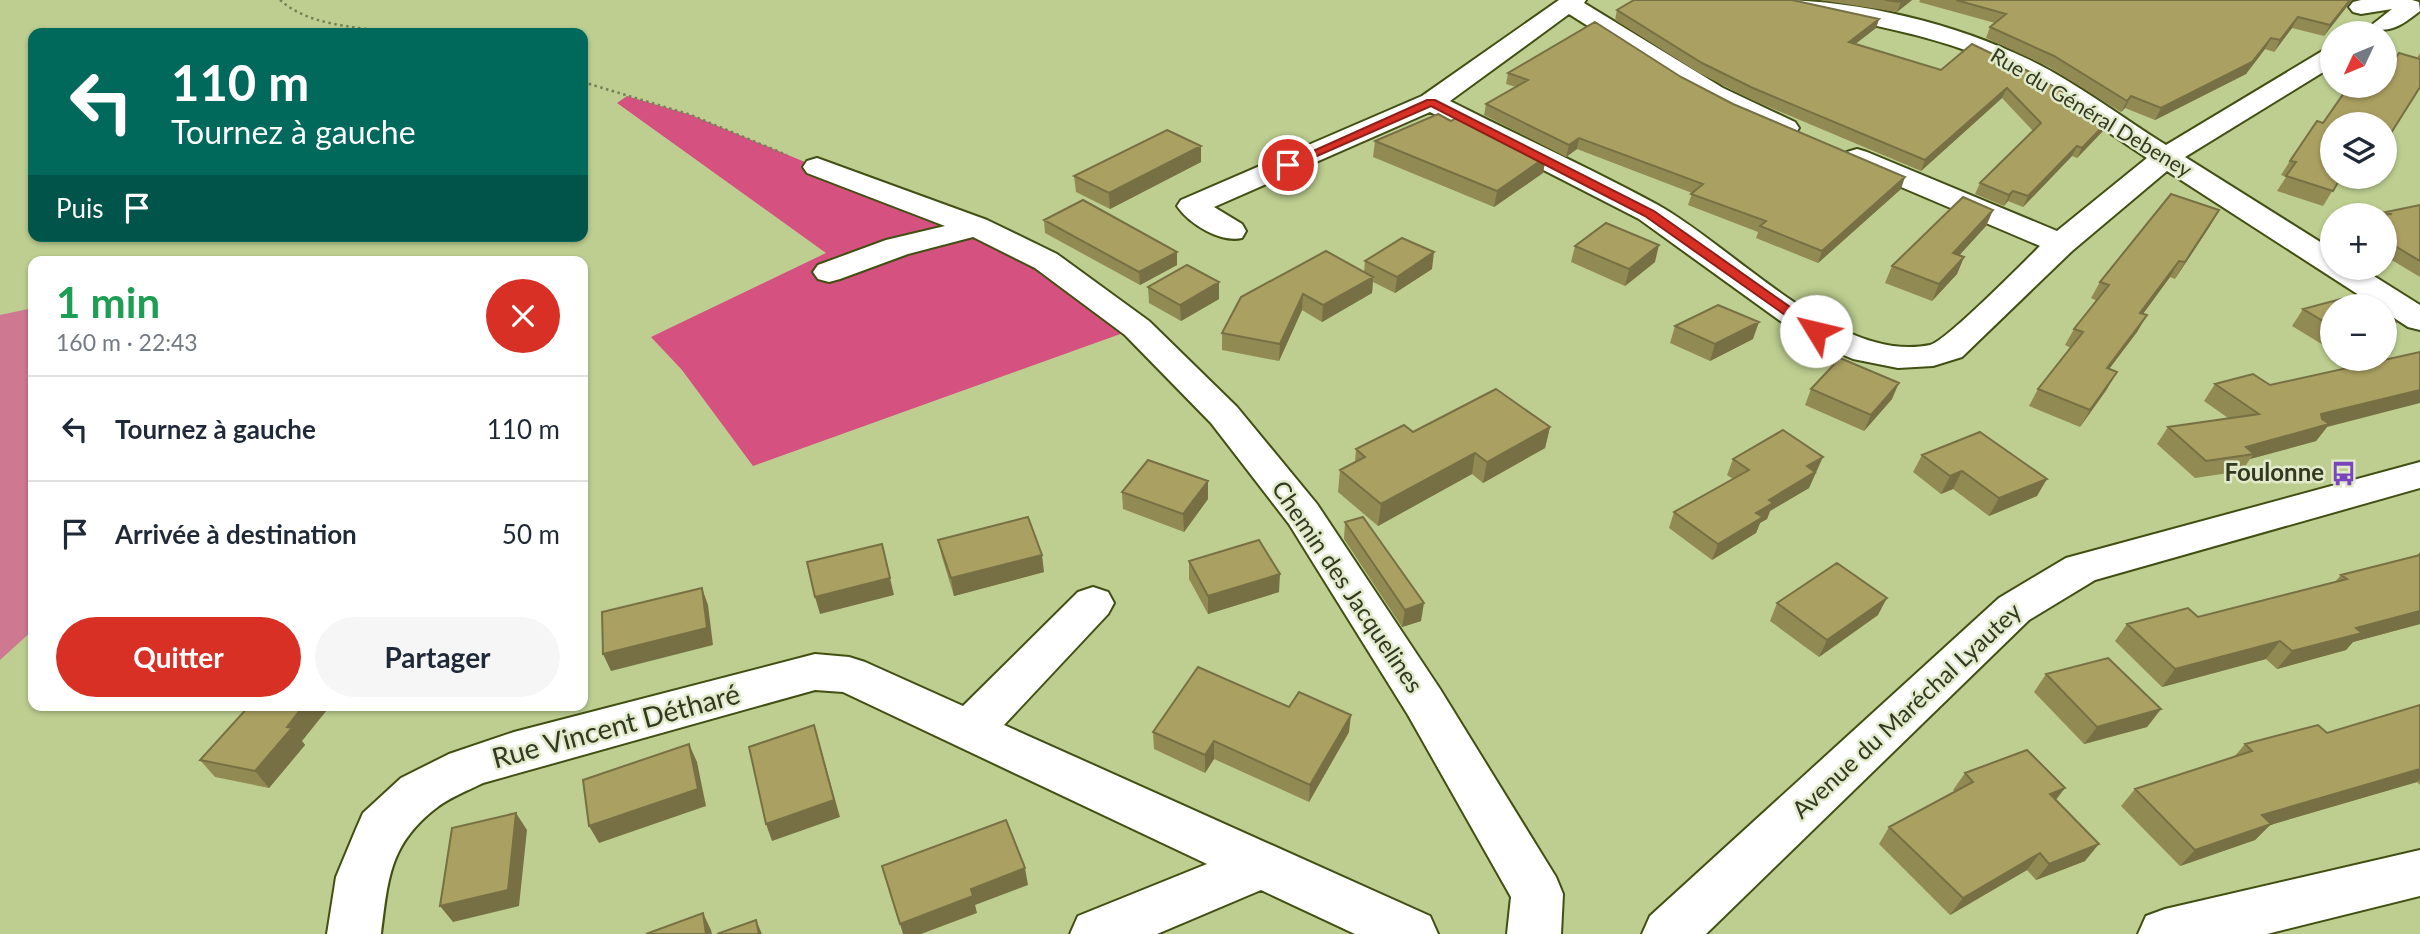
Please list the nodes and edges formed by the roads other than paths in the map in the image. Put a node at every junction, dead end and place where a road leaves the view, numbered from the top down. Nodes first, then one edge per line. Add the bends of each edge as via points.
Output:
1 (1789, 0) edge
2 (2336, 0) edge
3 (1572, 2) edge
4 (2372, 21) edge
5 (2320, 63) edge
6 (1431, 102) junction
7 (1806, 136) edge
8 (1831, 147) edge
9 (2166, 157) junction
10 (817, 167) road end
11 (976, 227) junction
12 (1231, 231) dead end
13 (2061, 244) junction
14 (2320, 256) edge
15 (829, 272) dead end
16 (2358, 280) edge
17 (2420, 320) edge
18 (2420, 475) edge
19 (1093, 603) dead end
20 (968, 731) junction
21 (1260, 866) junction
22 (2420, 873) edge
23 (1676, 932) edge
24 (354, 934) edge
25 (1097, 934) edge
26 (1412, 934) edge
27 (1534, 934) edge
28 (2165, 934) edge

1 - 9 street, Rue du Général Debeney via 1989,50 2024,67
2 - 4 street via 2361,7
3 - 6 street
3 - 7 street via 1714,94
5 - 9 street
6 - 12 street via 1192,206
6 - 13 street via 1650,213 1816,331 1870,354 1907,359 1950,350
8 - 13 street
9 - 13 street
9 - 14 street, Rue du Général Debeney
10 - 11 street, Chemin des Jacquelines
11 - 15 street via 897,247
11 - 27 street, Chemin des Jacquelines via 1046,261 1137,328 1224,415 1303,514 1424,702 1537,894
16 - 17 street
18 - 23 street, Avenue du Maréchal Lyautey via 2081,569 2014,608
19 - 20 street
20 - 21 street, Rue Vincent Détharé
20 - 24 street, Rue Vincent Détharé via 849,675 815,671 514,752 466,768 418,793 381,830 362,877
21 - 25 street
21 - 26 street, Rue Vincent Détharé
22 - 28 street

